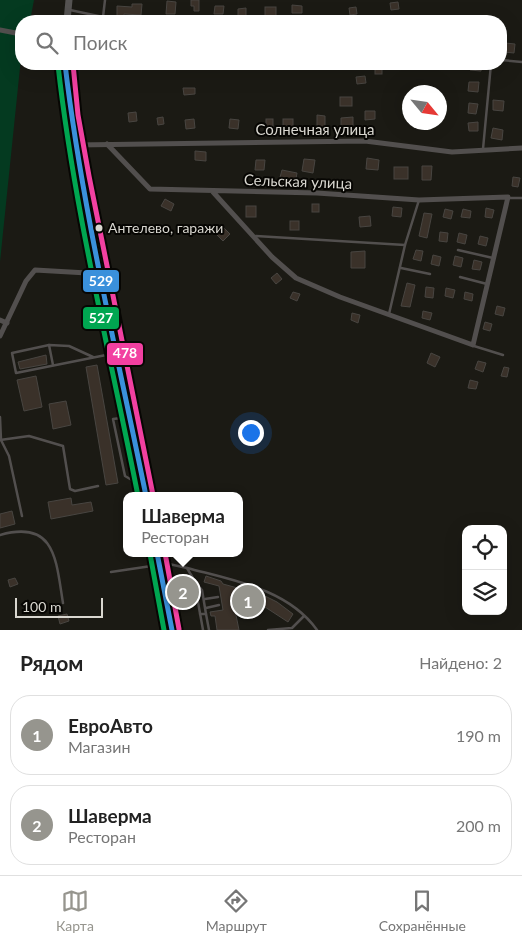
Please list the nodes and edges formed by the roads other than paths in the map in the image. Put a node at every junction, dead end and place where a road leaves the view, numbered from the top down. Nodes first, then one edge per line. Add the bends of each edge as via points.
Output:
1 (69, 0) edge
2 (105, 0) edge
3 (68, 10) junction
4 (68, 15) edge
5 (93, 15) edge
6 (103, 15) edge
7 (0, 30) edge
8 (15, 33) edge
9 (507, 61) edge
10 (522, 62) edge
11 (66, 70) edge
12 (490, 70) edge
13 (366, 127) dead end
14 (364, 141) junction
15 (107, 144) junction
16 (76, 145) junction
17 (522, 148) edge
18 (483, 150) junction
19 (214, 192) junction
20 (508, 198) junction
21 (522, 198) edge
22 (419, 200) junction
23 (256, 236) junction
24 (405, 245) junction
25 (458, 250) dead end
26 (493, 258) junction
27 (401, 268) junction
28 (101, 271) junction
29 (430, 274) dead end
30 (460, 277) dead end
31 (487, 284) junction
32 (389, 314) junction
33 (0, 320) edge
34 (7, 323) junction
35 (0, 336) edge
36 (49, 345) junction
37 (473, 345) junction
38 (118, 352) junction
39 (502, 355) dead end
40 (93, 358) junction
41 (54, 365) junction
42 (0, 417) edge
43 (131, 417) junction
44 (1, 440) edge
45 (98, 486) dead end
46 (144, 488) junction
47 (145, 492) edge
48 (22, 516) dead end
49 (0, 535) edge
50 (158, 557) edge
51 (159, 563) junction
52 (187, 568) junction
53 (111, 572) dead end
54 (194, 580) junction
55 (218, 597) dead end
56 (205, 599) junction
57 (63, 603) dead end
58 (219, 605) dead end
59 (206, 608) junction
60 (200, 614) junction
61 (206, 614) junction
62 (304, 616) junction
63 (172, 630) edge
64 (203, 630) edge
65 (209, 630) edge
66 (268, 630) edge
67 (317, 630) edge

1 - 3 main road
2 - 6 lane
3 - 4 main road
3 - 5 lane
7 - 8 street
9 - 10 lane
11 - 16 main road
12 - 18 lane
13 - 14 lane
14 - 15 street, Солнечная улица
14 - 18 street, Солнечная улица via 447,151
15 - 16 street, Солнечная улица
15 - 19 street, Сельская улица via 150,189
16 - 28 main road
17 - 18 street, Солнечная улица
19 - 22 street, Сельская улица via 317,193
19 - 23 street
20 - 21 lane
20 - 22 street, Сельская улица
20 - 26 street
22 - 24 lane
23 - 24 lane
23 - 32 street via 272,257 296,278
24 - 27 lane
25 - 26 lane
26 - 31 street
27 - 29 lane
27 - 32 lane
28 - 34 street via 35,270 26,281
28 - 38 main road
30 - 31 lane
31 - 37 street
32 - 37 street
33 - 34 street
34 - 35 street
36 - 40 lane via 69,346
36 - 41 lane
36 - 41 lane via 12,354 14,367 16,373
37 - 39 lane
38 - 40 lane
38 - 43 main road
40 - 41 lane
42 - 44 lane
43 - 46 main road
43 - 46 lane via 113,419 116,440 125,476
44 - 45 lane via 30,436 63,446 70,489 75,491
44 - 48 lane via 9,456
46 - 47 main road
49 - 57 lane via 30,530 44,539 56,564
50 - 51 main road
51 - 52 lane
51 - 53 lane
51 - 63 main road
52 - 54 lane
52 - 62 lane via 276,595
54 - 56 lane
54 - 60 lane
55 - 56 lane
56 - 59 lane
58 - 59 lane
59 - 61 lane
60 - 61 lane
60 - 64 lane
61 - 65 lane
62 - 66 lane via 292,628
62 - 67 lane

